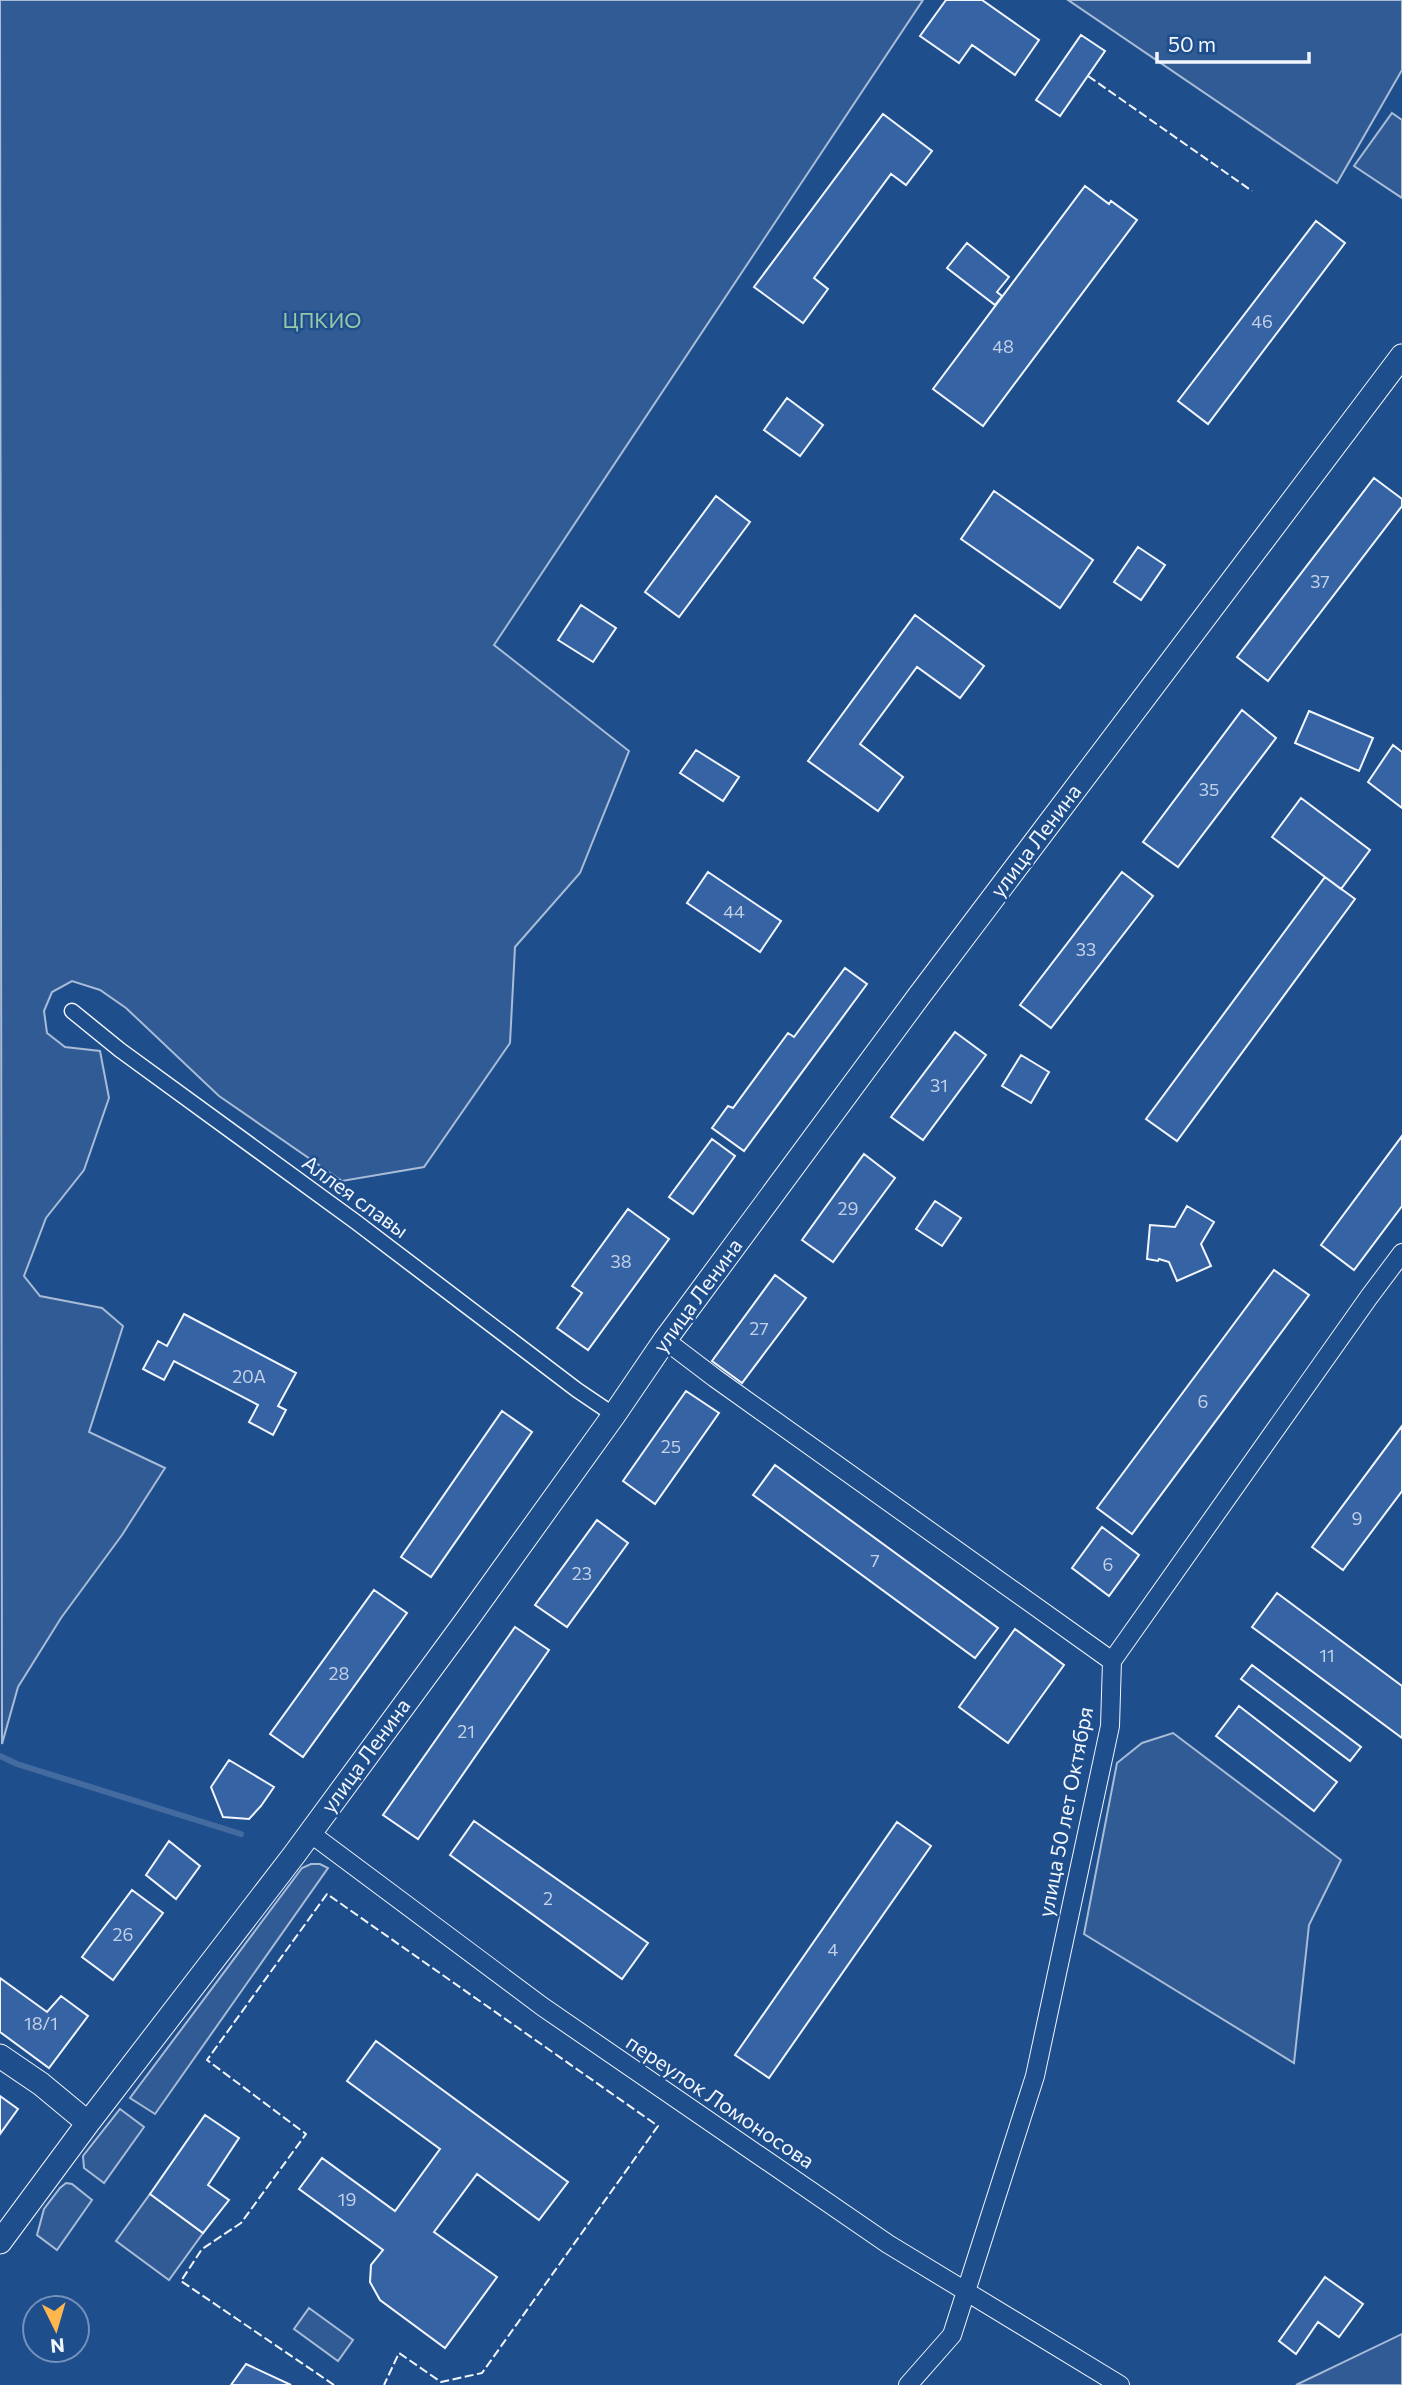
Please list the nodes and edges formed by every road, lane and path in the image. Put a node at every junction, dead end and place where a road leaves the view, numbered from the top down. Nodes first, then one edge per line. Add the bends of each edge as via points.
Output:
1 (1402, 356) edge
2 (72, 1012) dead end
3 (1402, 1253) edge
4 (665, 1340) junction
5 (614, 1415) junction
6 (1112, 1661) junction
7 (310, 1833) junction
8 (0, 2056) edge
9 (88, 2123) junction
10 (0, 2242) edge
11 (965, 2289) junction
12 (908, 2385) edge
13 (1120, 2385) edge

1 - 4 street, улица Ленина
2 - 5 street, Аллея славы
3 - 6 street
4 - 5 street, улица Ленина
4 - 6 street
5 - 7 street, улица Ленина
6 - 11 street, улица 50 лет Октября via 1110,1726 1035,2076
7 - 9 street, улица Ленина
7 - 11 street, переулок Ломоносова via 542,2007 888,2244
8 - 9 street
9 - 10 street, улица Ленина
11 - 12 street, улица 50 лет Октября via 952,2334
11 - 13 street, переулок Ломоносова

